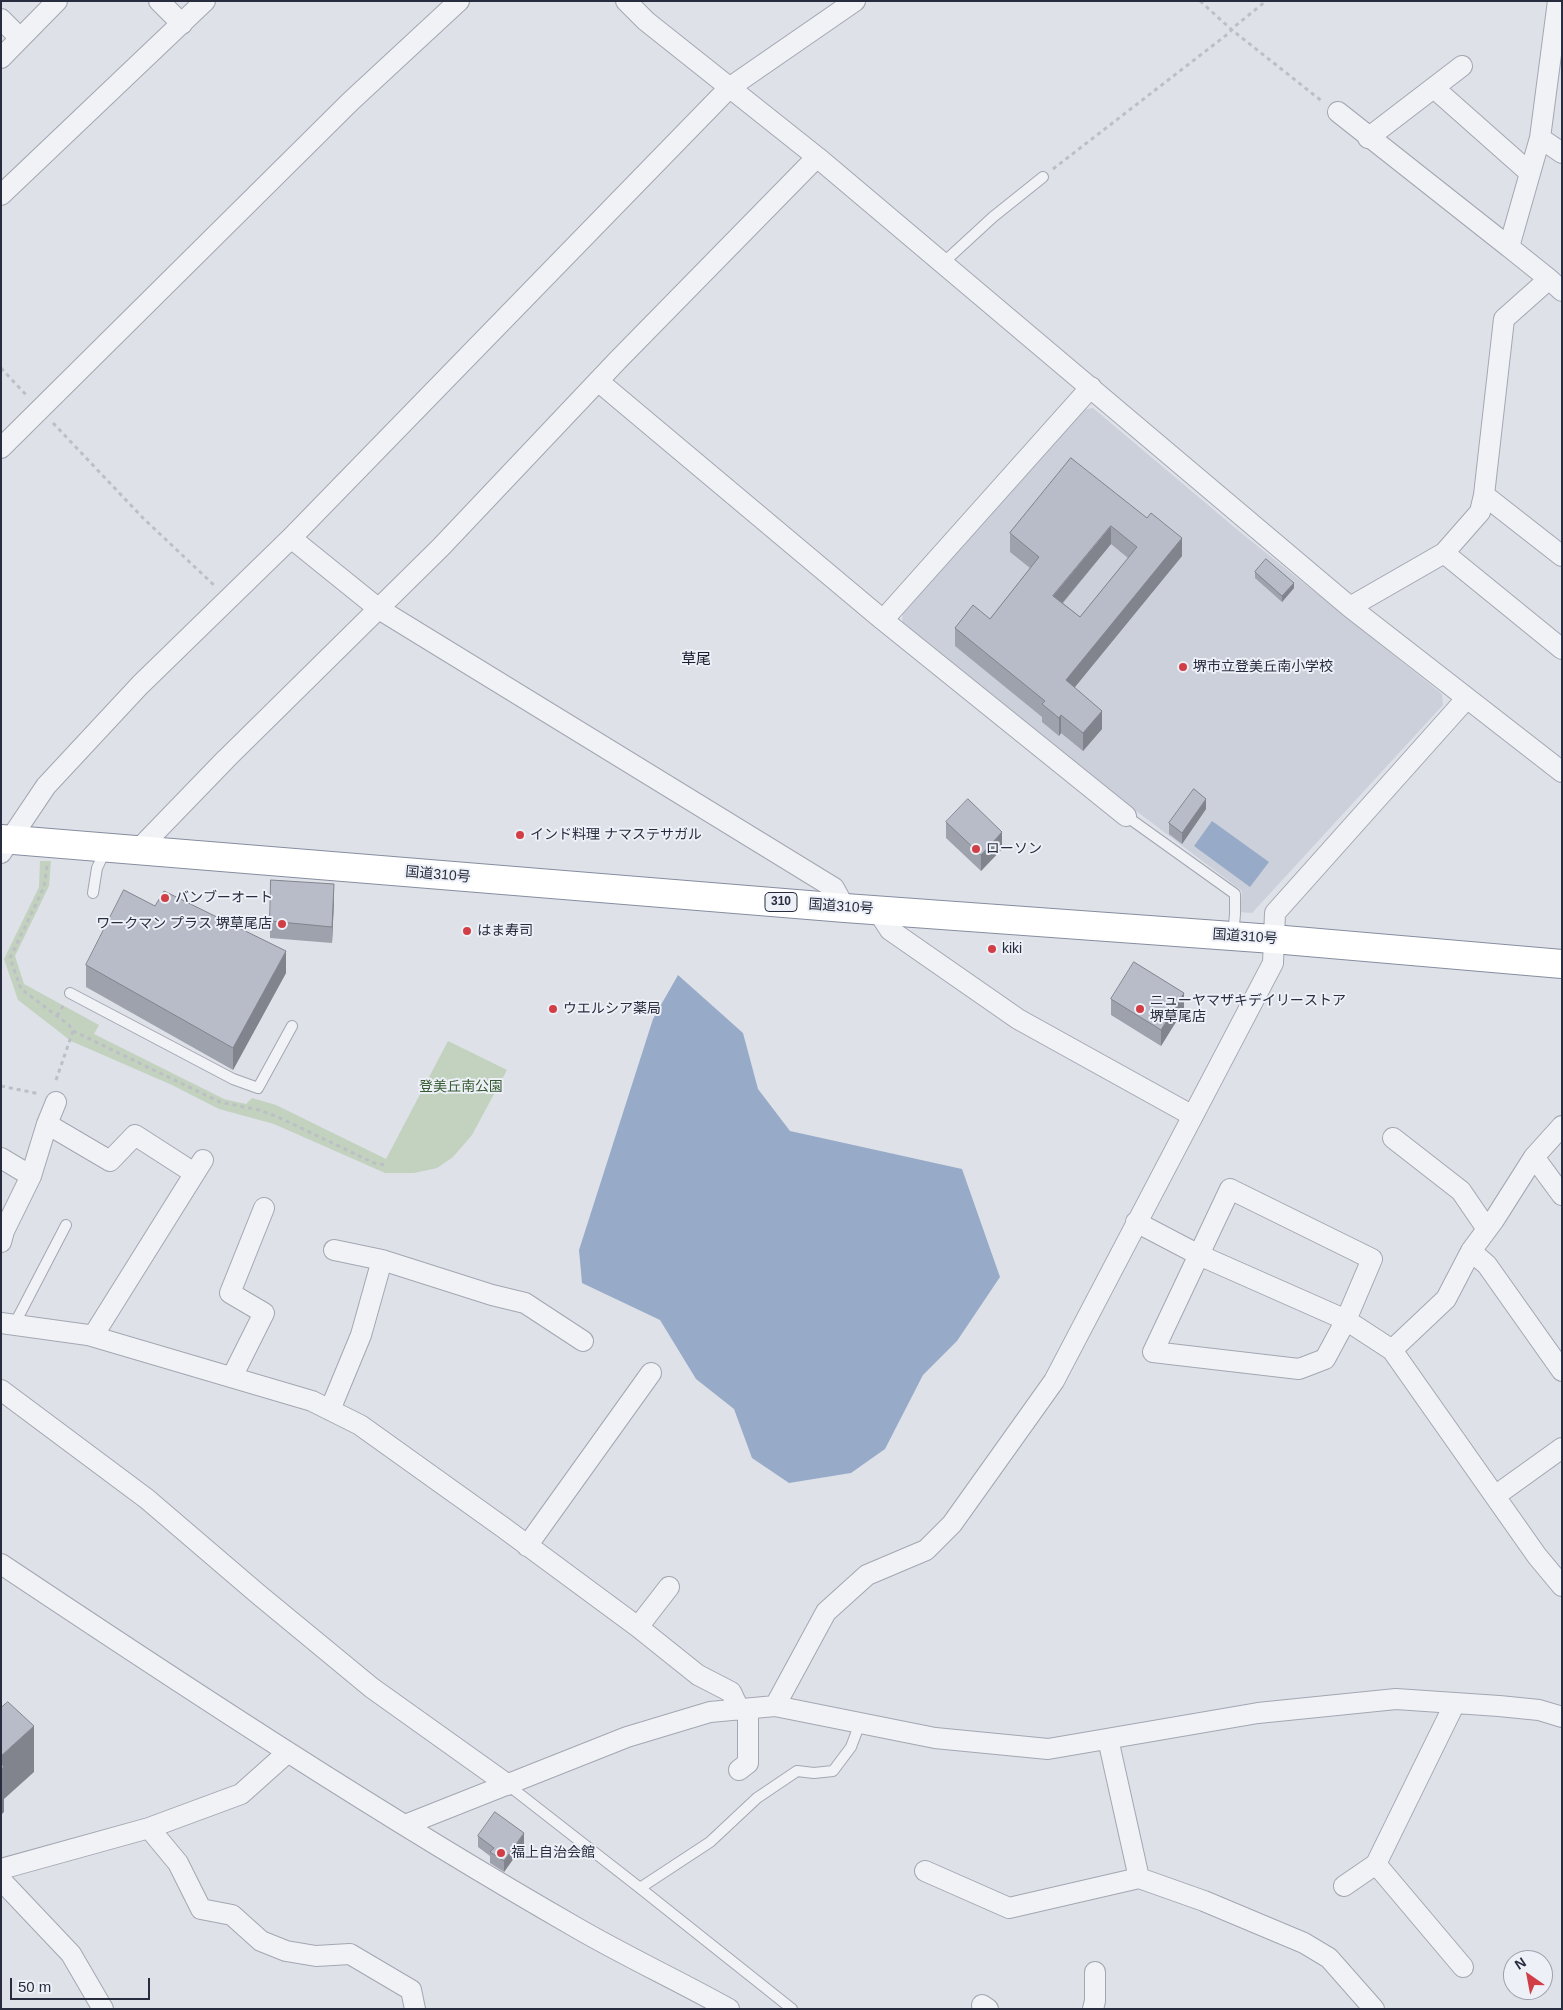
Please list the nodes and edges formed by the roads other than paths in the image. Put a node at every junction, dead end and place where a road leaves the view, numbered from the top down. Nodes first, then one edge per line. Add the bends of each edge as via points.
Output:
1 (57, 1) edge
2 (159, 1) edge
3 (205, 1) edge
4 (459, 1) edge
5 (626, 1) edge
6 (855, 1) edge
7 (1558, 1) edge
8 (1, 19) edge
9 (182, 24) junction
10 (20, 38) junction
11 (1, 58) edge
12 (1462, 66) dead end
13 (729, 88) junction
14 (1434, 88) junction
15 (1338, 112) road end
16 (1368, 138) junction
17 (1540, 138) junction
18 (1562, 153) edge
19 (817, 157) junction
20 (1530, 173) junction
21 (1043, 177) road end
22 (5, 182) edge
23 (1509, 247) junction
24 (943, 263) junction
25 (1556, 281) edge
26 (598, 382) junction
27 (1091, 387) junction
28 (1, 448) edge
29 (1484, 495) junction
30 (291, 538) junction
31 (1444, 553) junction
32 (1562, 556) edge
33 (1350, 607) junction
34 (380, 609) junction
35 (883, 620) junction
36 (1562, 649) edge
37 (1467, 698) junction
38 (1562, 772) edge
39 (1126, 816) joint
40 (4, 844) edge
41 (106, 848) junction
42 (138, 850) junction
43 (93, 893) dead end
44 (845, 908) junction
45 (877, 910) junction
46 (1233, 936) junction
47 (1274, 939) junction
48 (1562, 964) edge
49 (70, 992) dead end
50 (292, 1026) dead end
51 (51, 1093) road end
52 (1194, 1116) junction
53 (47, 1124) junction
54 (1562, 1126) edge
55 (1393, 1138) dead end
56 (1534, 1157) junction
57 (1, 1158) edge
58 (30, 1176) junction
59 (1562, 1195) edge
60 (264, 1208) dead end
61 (1136, 1222) junction
62 (66, 1225) dead end
63 (1487, 1229) junction
64 (1, 1242) edge
65 (334, 1250) dead end
66 (1471, 1251) junction
67 (1199, 1255) junction
68 (382, 1260) junction
69 (1346, 1320) junction
70 (8, 1324) edge
71 (93, 1336) junction
72 (583, 1340) dead end
73 (1392, 1350) junction
74 (1562, 1371) edge
75 (651, 1373) dead end
76 (232, 1377) junction
77 (1, 1390) edge
78 (330, 1410) junction
79 (1562, 1448) edge
80 (1495, 1496) junction
81 (527, 1546) junction
82 (1, 1564) edge
83 (1562, 1586) edge
84 (669, 1587) dead end
85 (638, 1627) junction
86 (1455, 1703) junction
87 (776, 1706) junction
88 (744, 1709) junction
89 (1562, 1717) edge
90 (860, 1723) junction
91 (1108, 1739) junction
92 (288, 1752) junction
93 (739, 1770) dead end
94 (508, 1785) junction
95 (405, 1825) junction
96 (149, 1828) junction
97 (1376, 1864) junction
98 (1, 1869) edge
99 (925, 1871) dead end
100 (1139, 1878) junction
101 (1, 1880) edge
102 (1344, 1886) dead end
103 (640, 1888) junction
104 (1463, 1967) dead end
105 (1095, 1972) dead end
106 (697, 2002) edge
107 (103, 2009) edge
108 (416, 2009) edge
109 (729, 2009) edge
110 (792, 2009) edge
111 (1093, 2009) edge
112 (1374, 2009) edge

1 - 10 street
2 - 9 street
3 - 9 street
4 - 28 street via 351,102
5 - 13 street
6 - 13 street
7 - 17 street
8 - 10 street
9 - 22 street
10 - 11 street
12 - 14 street
13 - 19 street
13 - 30 street
14 - 16 street
14 - 20 street
15 - 16 street
16 - 23 street
17 - 18 street
17 - 20 street
19 - 24 street
19 - 26 street
20 - 23 street
21 - 24 lane
23 - 25 street
24 - 27 street
25 - 29 street via 1504,319
26 - 34 street
26 - 35 street
27 - 33 street
27 - 35 street
29 - 31 street via 1480,512
29 - 32 street
30 - 34 street
30 - 40 street via 140,686 46,786
31 - 33 street
31 - 36 street
33 - 37 street
34 - 42 street
34 - 44 street via 834,888
35 - 39 street
37 - 38 street
37 - 47 street via 1275,913
39 - 46 lane via 1235,894
40 - 41 highway, 国道310号 / 310 via 49,843
41 - 42 highway, 国道310号 / 310
41 - 43 lane via 97,868
42 - 44 highway, 国道310号 / 310
44 - 45 highway, 国道310号 / 310
45 - 46 highway, 国道310号 / 310
45 - 52 street via 890,930 1018,1019
46 - 47 highway, 国道310号 / 310
47 - 48 highway, 国道310号 / 310
47 - 52 street via 1273,963
49 - 50 lane via 233,1079 258,1088
51 - 53 street
52 - 61 street
53 - 58 street
53 - 71 street via 110,1161 135,1135 198,1166
54 - 56 street
55 - 63 street via 1461,1191
56 - 59 street
56 - 63 street
57 - 58 street
58 - 64 street
60 - 76 street via 230,1294 264,1313
61 - 67 street
61 - 87 street via 1054,1381 952,1524 926,1550 867,1576 826,1612
62 - 70 lane
63 - 66 street
65 - 68 street
66 - 73 street via 1446,1299
66 - 74 street via 1487,1265
67 - 69 street
67 - 69 street via 1230,1189 1372,1259
67 - 69 street via 1153,1352 1299,1369 1325,1359
68 - 72 street via 525,1303
68 - 78 street via 361,1335
69 - 73 street
70 - 71 street
71 - 76 street
73 - 80 street
75 - 81 street
76 - 78 street via 312,1401
77 - 94 street via 147,1499 372,1688
78 - 81 street via 360,1425
79 - 80 street
80 - 83 street
81 - 85 street
82 - 92 street
84 - 85 street
85 - 88 street via 698,1675 731,1692
86 - 89 street via 1539,1710
86 - 91 street via 1396,1699 1258,1713
86 - 97 street
87 - 88 street
87 - 90 street
88 - 93 street via 748,1762
88 - 94 street via 710,1712 627,1737
90 - 91 street via 936,1738 1048,1749
90 - 103 lane via 850,1747 833,1771 797,1771 757,1798 710,1842
91 - 100 street
92 - 95 street
92 - 96 street via 241,1794
94 - 95 street
94 - 103 lane
95 - 106 street
96 - 98 street
96 - 108 street via 178,1863 201,1909 232,1914 261,1942 286,1951 316,1956 350,1954 411,1990
97 - 102 street
97 - 104 street
99 - 100 street via 1009,1908
100 - 112 street via 1304,1942 1329,1958
101 - 107 street via 71,1954
103 - 110 lane
105 - 111 street
106 - 109 street

